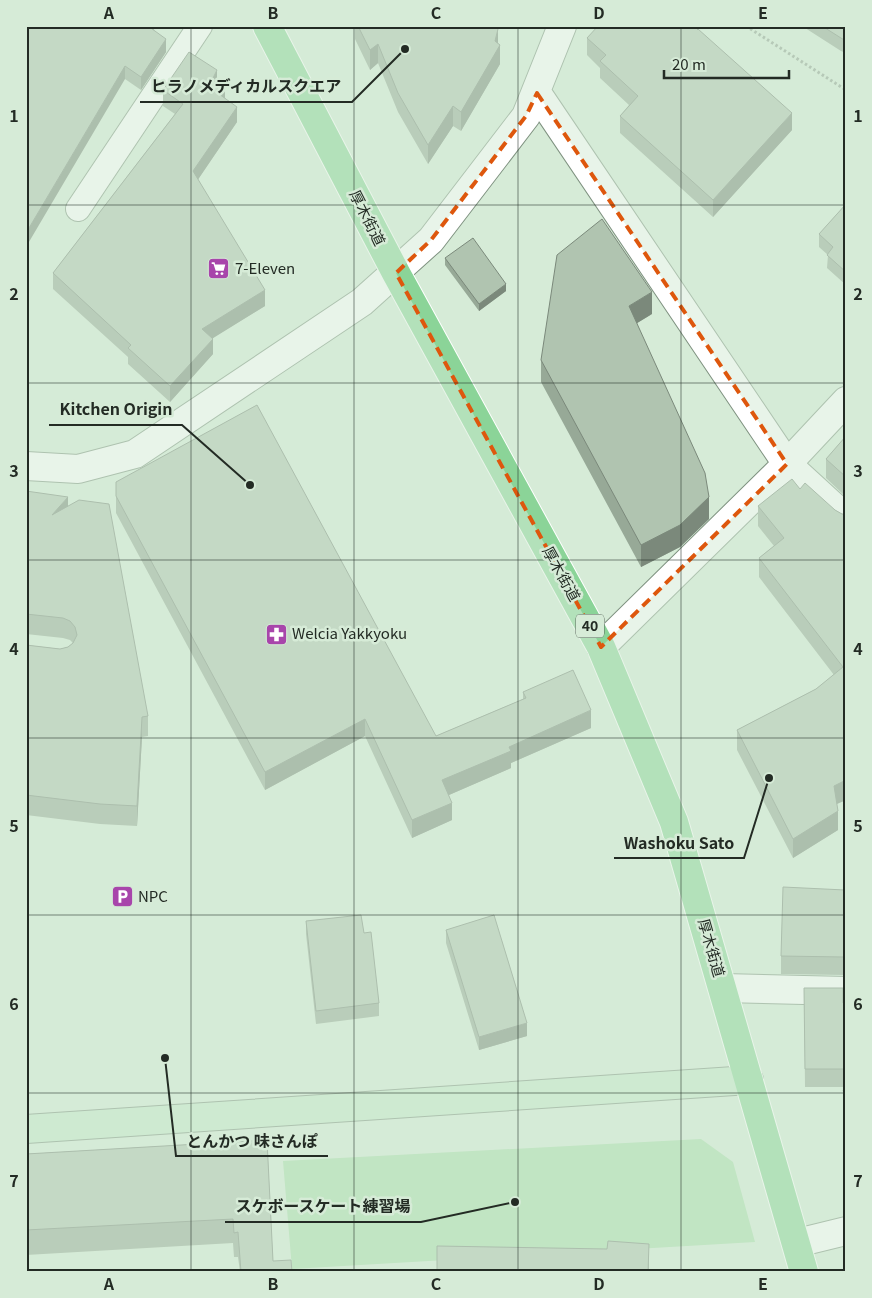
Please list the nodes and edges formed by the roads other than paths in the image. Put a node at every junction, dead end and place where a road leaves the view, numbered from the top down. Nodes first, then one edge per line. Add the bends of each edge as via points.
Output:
1 (200, 26) edge
2 (267, 26) edge
3 (562, 26) edge
4 (537, 93) junction
5 (78, 209) dead end
6 (396, 273) junction
7 (846, 401) edge
8 (787, 464) junction
9 (26, 466) edge
10 (846, 518) edge
11 (601, 647) junction
12 (723, 988) junction
13 (846, 991) edge
14 (749, 1080) junction
15 (26, 1129) edge
16 (846, 1231) edge
17 (797, 1243) junction
18 (804, 1272) edge

1 - 5 lane
2 - 6 main road, 厚木街道 / 40
3 - 4 street
4 - 6 street via 526,116 431,240
4 - 8 street
6 - 9 street via 362,302 135,454 78,469
6 - 11 main road, 厚木街道 / 40
7 - 8 street
8 - 10 street
8 - 11 street
11 - 12 main road, 厚木街道 / 40 via 674,822
12 - 13 street
12 - 14 main road, 厚木街道 / 40
14 - 15 street
14 - 17 main road, 厚木街道 / 40
16 - 17 street
17 - 18 main road, 厚木街道 / 40

